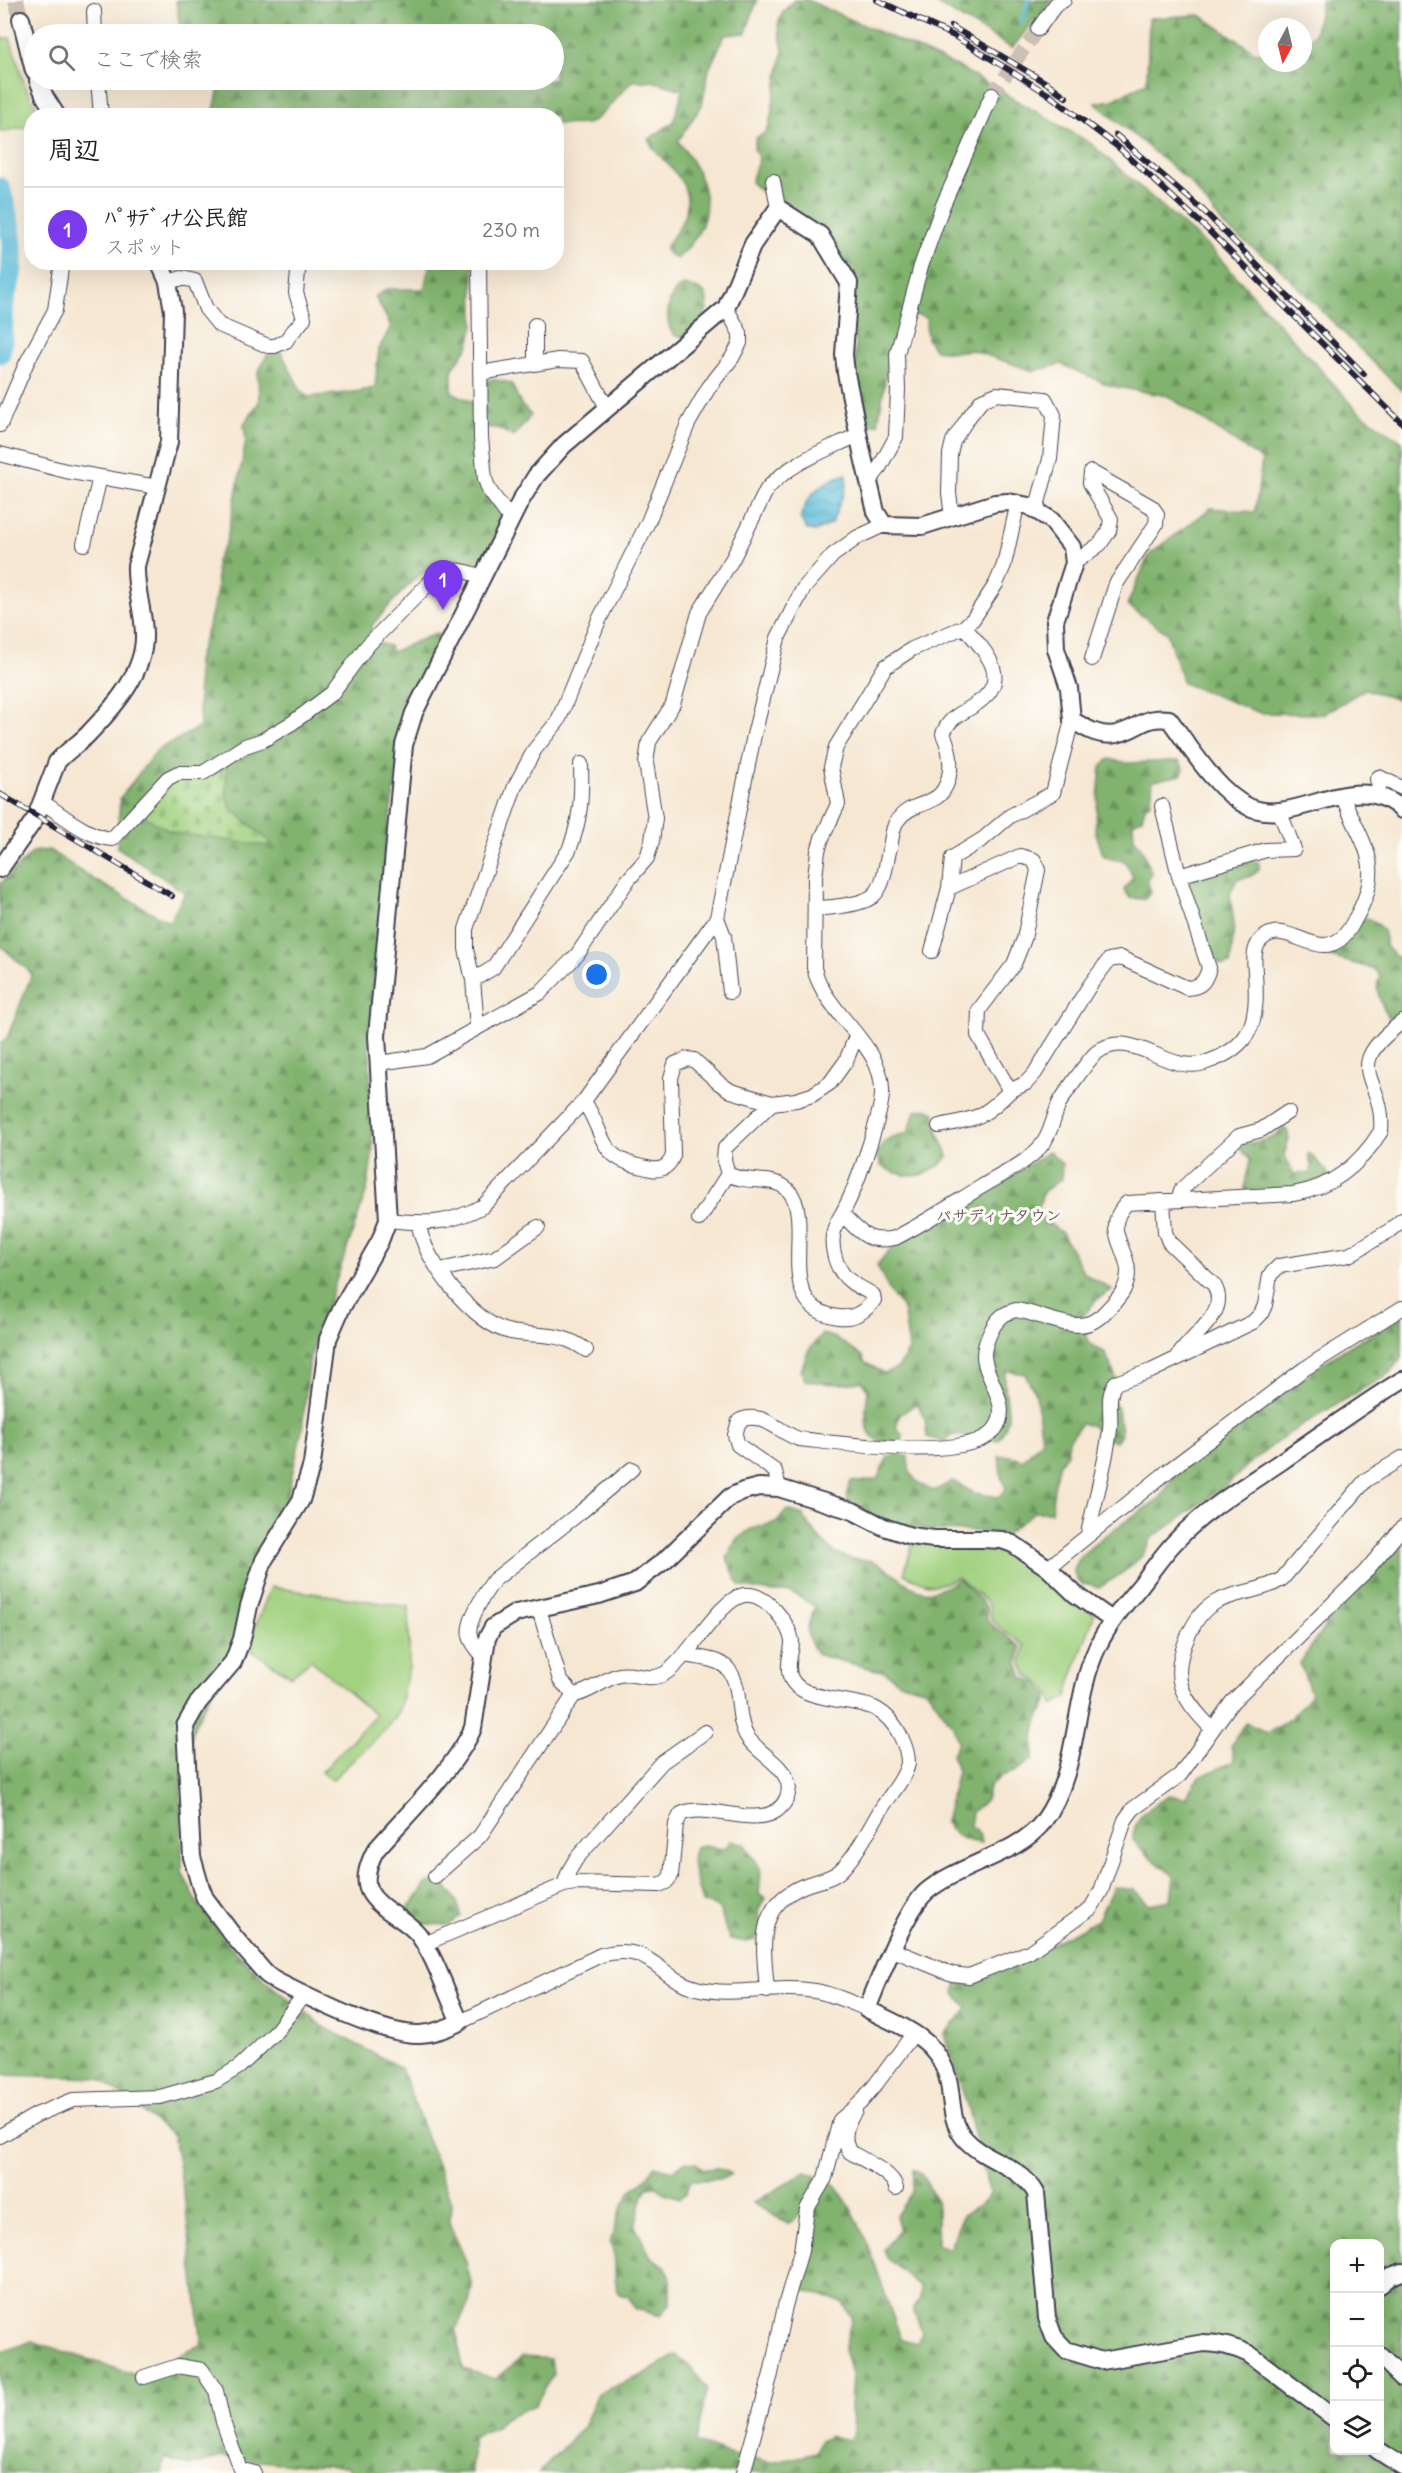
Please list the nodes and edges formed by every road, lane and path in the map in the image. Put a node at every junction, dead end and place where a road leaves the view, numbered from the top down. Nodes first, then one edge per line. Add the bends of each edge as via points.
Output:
1 (1064, 0) edge
2 (94, 10) dead end
3 (21, 19) tunnel mouth
4 (95, 24) edge
5 (1038, 29) tunnel mouth
6 (24, 31) edge
7 (42, 90) edge
8 (99, 90) edge
9 (992, 95) tunnel mouth
10 (52, 108) edge
11 (100, 108) edge
12 (773, 181) dead end
13 (778, 208) junction
14 (62, 270) edge
15 (163, 270) edge
16 (298, 270) edge
17 (479, 270) edge
18 (168, 282) junction
19 (726, 308) junction
20 (535, 325) dead end
21 (535, 364) junction
22 (480, 373) junction
23 (607, 408) junction
24 (0, 425) edge
25 (858, 435) junction
26 (0, 454) edge
27 (100, 477) junction
28 (869, 481) junction
29 (157, 487) junction
30 (1018, 502) junction
31 (1036, 510) junction
32 (952, 517) junction
33 (511, 520) junction
34 (884, 525) junction
35 (84, 544) dead end
36 (1074, 563) junction
37 (482, 577) junction
38 (964, 627) junction
39 (1092, 659) dead end
40 (1072, 720) junction
41 (582, 764) dead end
42 (1402, 788) edge
43 (1342, 795) junction
44 (1377, 796) junction
45 (42, 802) junction
46 (1162, 806) dead end
47 (1279, 810) junction
48 (1402, 810) edge
49 (0, 869) edge
50 (1179, 876) junction
51 (949, 888) junction
52 (816, 908) junction
53 (717, 918) junction
54 (932, 951) dead end
55 (473, 980) junction
56 (730, 992) dead end
57 (1402, 1022) edge
58 (477, 1027) junction
59 (856, 1036) junction
60 (379, 1063) junction
61 (1010, 1091) junction
62 (584, 1101) junction
63 (772, 1103) junction
64 (1288, 1112) dead end
65 (939, 1126) dead end
66 (729, 1173) junction
67 (1178, 1199) junction
68 (1163, 1201) junction
69 (842, 1214) junction
70 (699, 1219) dead end
71 (388, 1220) junction
72 (1402, 1220) edge
73 (418, 1224) junction
74 (538, 1227) dead end
75 (440, 1270) junction
76 (1402, 1308) edge
77 (586, 1350) dead end
78 (1177, 1358) junction
79 (1402, 1380) edge
80 (1402, 1458) edge
81 (632, 1468) dead end
82 (779, 1488) junction
83 (1402, 1528) edge
84 (1088, 1534) junction
85 (1048, 1568) junction
86 (539, 1609) junction
87 (1112, 1620) junction
88 (685, 1655) junction
89 (483, 1656) junction
90 (574, 1695) junction
91 (1211, 1728) junction
92 (705, 1732) dead end
93 (435, 1876) dead end
94 (564, 1885) junction
95 (424, 1944) junction
96 (893, 1950) junction
97 (767, 1991) junction
98 (304, 1995) junction
99 (867, 2009) junction
100 (460, 2022) junction
101 (914, 2033) junction
102 (860, 2103) junction
103 (0, 2136) edge
104 (896, 2188) dead end
105 (1402, 2272) edge
106 (1384, 2282) edge
107 (1384, 2360) edge
108 (144, 2377) dead end
109 (1402, 2378) edge
110 (1330, 2414) edge
111 (1384, 2455) edge
112 (1402, 2466) edge
113 (255, 2473) edge
114 (743, 2473) edge

1 - 5 street via 1056,4
2 - 4 street
3 - 6 street
7 - 10 street
8 - 11 street
9 - 28 street via 943,205 921,266 897,354 896,436
12 - 13 street
13 - 19 street via 753,244
13 - 25 street via 820,235 849,283 844,355
14 - 24 street via 55,310
15 - 18 street
16 - 18 street via 296,293 304,318 286,340 275,346 219,325 206,309 195,282 182,278
17 - 22 street
18 - 29 street via 173,330 169,442
19 - 23 street
19 - 55 street via 740,333 740,343 688,424 558,721 535,749 515,786 466,929 468,966
20 - 21 street
21 - 22 street
21 - 23 street via 582,361
22 - 33 street via 486,485
23 - 33 street via 549,460
25 - 28 street
25 - 58 street via 784,472 767,489 734,558 699,613 673,704 649,742 646,763 655,818 647,858 577,955 540,993
26 - 27 street
27 - 29 street
27 - 35 street
28 - 34 street via 876,512
29 - 45 street via 136,566 144,638 136,669 126,689 91,732 57,762
30 - 31 street
30 - 32 street via 995,503
30 - 38 street via 1004,566 984,603
31 - 32 street via 1050,459 1054,415 1045,399 997,394 982,400 953,441 949,472
31 - 36 street via 1063,534 1072,547
32 - 34 street via 922,526
33 - 37 street
34 - 53 street via 833,555 803,589 778,638
36 - 39 street via 1100,544 1109,531 1111,519 1090,483 1091,472 1152,507 1157,514 1156,524 1116,584
36 - 40 street via 1055,621 1056,649 1069,688
37 - 45 street via 449,570 435,577 367,646 332,693 292,723 245,746 211,770 178,773 168,778 112,839 98,836
37 - 60 street via 414,713 404,745 380,982
38 - 52 street via 912,649 885,667 836,747 831,767 838,804 818,851
38 - 52 street via 989,655 993,688 947,724 944,734 950,762 948,782 941,795 903,813 895,824 880,886 874,895 867,900
40 - 47 street via 1090,732 1119,734 1155,717 1169,719 1232,797 1256,809
40 - 51 street via 1053,793 1010,816 952,858
41 - 55 street via 581,809 569,850 493,968
42 - 44 street via 1379,777
43 - 44 street
43 - 47 street
43 - 69 street via 1369,856 1372,874 1364,904 1349,930 1336,942 1315,944 1274,932 1260,942 1254,957 1257,1006 1250,1032 1233,1048 1188,1067 1133,1045 1113,1046 1096,1053 1060,1102 1044,1142 1005,1173 895,1238 866,1238
44 - 48 street
45 - 49 street via 35,819
46 - 50 street
47 - 50 street via 1294,849 1266,850
50 - 61 street via 1209,968 1206,980 1198,987 1187,988 1121,957 1109,960 1035,1073
51 - 54 street
51 - 61 street via 1020,856 1034,860 1038,870 1024,939 1014,964 979,1010 978,1035
52 - 59 street via 817,981
53 - 56 street via 724,936
53 - 62 street
55 - 58 street
57 - 67 street via 1376,1047 1368,1063 1381,1131 1345,1173 1314,1191
58 - 60 street via 427,1056
59 - 63 street via 846,1061 830,1083 812,1095
59 - 69 street via 878,1067 882,1103
60 - 71 street
61 - 65 street via 978,1118
62 - 63 street via 610,1154 625,1163 656,1170 668,1164 673,1155 675,1064 694,1060 731,1091
62 - 73 street via 483,1206 448,1221
63 - 66 street via 725,1148 724,1161
64 - 67 street via 1261,1130 1239,1137 1182,1190
66 - 69 street via 744,1181 775,1183 790,1191 797,1208 804,1294 820,1311 850,1317 874,1300 839,1267 832,1242
66 - 70 street
67 - 68 street
68 - 78 street via 1168,1242 1214,1285 1219,1302 1212,1317
68 - 82 street via 1127,1203 1116,1216 1116,1235 1128,1266 1125,1288 1103,1315 1090,1324 1072,1324 1016,1310 998,1319 985,1344 984,1356 998,1396 1000,1418 996,1428 984,1438 943,1448 882,1447 799,1439 754,1417 740,1421 735,1435 738,1445 775,1471
71 - 73 street
71 - 98 street via 328,1339 312,1464 301,1500 264,1560 233,1662 198,1702 185,1726 192,1857 205,1898 266,1974
72 - 78 street via 1349,1255 1279,1266 1270,1275 1265,1305 1253,1322
73 - 75 street via 424,1246
74 - 75 street via 495,1258
75 - 77 street via 476,1315 491,1326 510,1332 562,1337
76 - 84 street via 1304,1369
78 - 84 street via 1121,1379 1111,1389 1110,1428
79 - 87 street via 1201,1518 1174,1543
80 - 91 street via 1366,1480 1282,1579 1219,1601 1198,1618 1182,1650 1178,1675 1186,1699
81 - 89 street via 494,1580 469,1631
82 - 85 street via 853,1511 911,1536 1002,1540
82 - 86 street via 759,1487 730,1497 665,1560 635,1583
83 - 91 street via 1365,1572 1232,1702
84 - 85 street
85 - 87 street via 1075,1594
86 - 89 street via 516,1613 493,1627
86 - 90 street via 561,1680
87 - 96 street via 1091,1663 1071,1758 1054,1806 1040,1825 1018,1841 926,1892 910,1913
88 - 90 street via 657,1677 622,1674
88 - 94 street via 719,1662 730,1671 746,1735 783,1773 788,1796 776,1812 768,1814 681,1814 676,1824 671,1876 659,1885
88 - 97 street via 736,1598 754,1595 764,1599 790,1636 789,1670 793,1683 804,1692 871,1706 881,1712 899,1731 908,1754 903,1775 841,1870 799,1888 770,1912 764,1936
89 - 95 street via 467,1741 375,1851 368,1865 369,1891 377,1902 411,1927
90 - 93 street via 480,1836
91 - 96 street via 1180,1775 1129,1815 1096,1901 1055,1935 1029,1952 969,1976 952,1974
92 - 94 street via 662,1762 576,1859
94 - 95 street
95 - 100 street
96 - 99 street
97 - 99 street via 814,1991
97 - 100 street via 712,1992 693,1988 648,1958 615,1951
98 - 100 street via 400,2033 435,2032
98 - 103 street via 274,2034 239,2067 216,2081 160,2097 73,2100
99 - 101 street
101 - 102 street
101 - 110 street via 933,2046 949,2077 960,2133 973,2147 1024,2176 1036,2193 1047,2318 1054,2337 1066,2350 1102,2361 1217,2343 1249,2354
102 - 104 street via 848,2124 846,2146 889,2175
102 - 114 street via 840,2120 825,2178 807,2209 801,2251
105 - 106 street
107 - 109 street
108 - 113 street via 178,2367 202,2370 216,2391 240,2469
111 - 112 street

